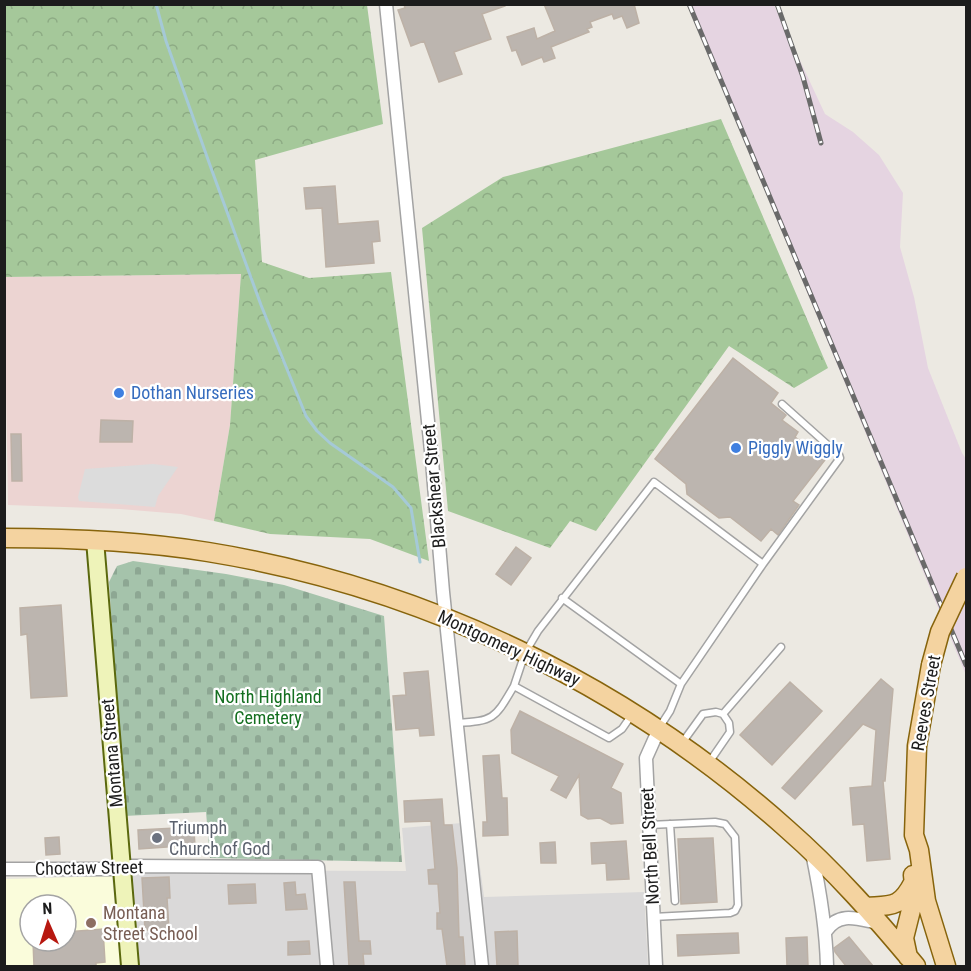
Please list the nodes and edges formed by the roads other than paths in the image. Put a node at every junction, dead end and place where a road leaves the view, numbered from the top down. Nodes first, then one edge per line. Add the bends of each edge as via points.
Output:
1 (386, 4) edge
2 (783, 404) dead end
3 (4, 538) edge
4 (95, 540) junction
5 (763, 564) junction
6 (966, 577) edge
7 (562, 598) junction
8 (446, 617) junction
9 (781, 647) dead end
10 (525, 652) junction
11 (681, 684) junction
12 (514, 686) junction
13 (634, 712) junction
14 (723, 714) junction
15 (457, 723) junction
16 (659, 729) junction
17 (681, 744) junction
18 (708, 764) junction
19 (670, 824) junction
20 (649, 825) junction
21 (914, 835) junction
22 (812, 853) junction
23 (121, 868) junction
24 (4, 869) edge
25 (914, 881) junction
26 (675, 901) dead end
27 (926, 901) junction
28 (866, 907) junction
29 (653, 917) junction
30 (826, 931) junction
31 (891, 932) junction
32 (912, 962) edge
33 (130, 966) edge
34 (327, 966) edge
35 (483, 966) edge
36 (656, 966) edge
37 (827, 966) edge
38 (946, 966) edge

1 - 8 street, Blackshear Street
2 - 5 lane via 840,458
3 - 4 main road, Montgomery Highway
4 - 8 main road, Montgomery Highway via 257,561 329,579
4 - 23 street, Montana Street
5 - 7 lane via 654,482
5 - 11 lane
6 - 21 main road, Reeves Street, bridge via 940,632 931,665 917,746
7 - 10 lane
7 - 11 lane
8 - 10 main road, Montgomery Highway
8 - 15 street, Blackshear Street
9 - 14 lane
10 - 12 lane
10 - 13 main road, Montgomery Highway
11 - 16 lane
12 - 13 lane via 609,738 622,729
12 - 15 lane via 498,713 482,722
13 - 16 main road, Montgomery Highway
14 - 17 lane via 703,714
14 - 18 lane via 730,732
15 - 35 street, Blackshear Street
16 - 17 main road, Montgomery Highway
16 - 20 street, North Bell Street via 646,758
17 - 18 main road, Montgomery Highway
18 - 22 main road, Montgomery Highway
19 - 20 lane
19 - 26 lane
19 - 29 lane via 716,822 730,829 735,840 738,905 730,913
20 - 29 street, North Bell Street
21 - 25 main road, Reeves Street via 910,850
21 - 27 main road, Reeves Street
22 - 28 main road, Montgomery Highway
22 - 30 street
23 - 24 street, Choctaw Street
23 - 33 street, Montana Street
23 - 34 street, Choctaw Street via 318,867
25 - 28 main road via 907,896 898,903
25 - 31 main road, Reeves Street via 915,894
27 - 31 main road via 916,932
27 - 38 main road, Reeves Street
28 - 31 main road, Montgomery Highway
29 - 36 street, North Bell Street
30 - 31 street via 845,917
30 - 37 street
31 - 32 main road, Montgomery Highway

